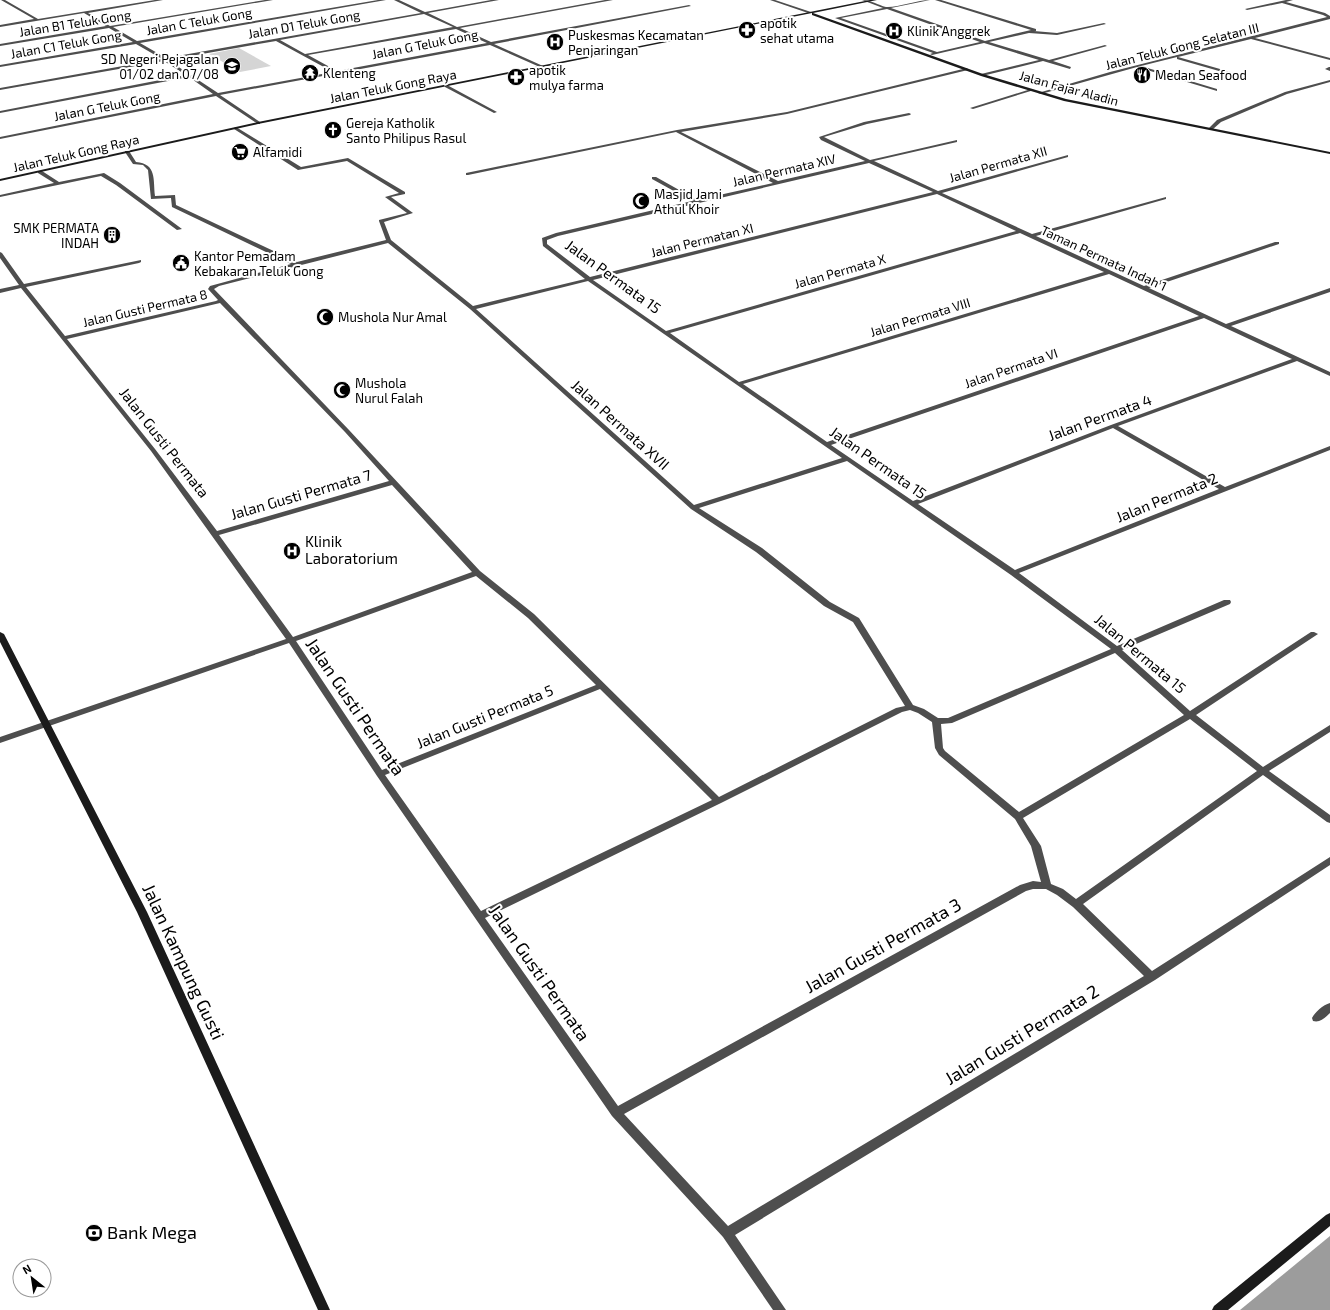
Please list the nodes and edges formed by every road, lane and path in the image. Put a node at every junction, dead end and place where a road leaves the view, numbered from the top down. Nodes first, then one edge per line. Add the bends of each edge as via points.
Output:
1 (3, 0) edge
2 (159, 0) edge
3 (271, 0) edge
4 (384, 0) edge
5 (396, 0) edge
6 (497, 0) edge
7 (611, 0) edge
8 (772, 0) edge
9 (875, 0) edge
10 (928, 0) edge
11 (937, 0) edge
12 (1291, 0) edge
13 (866, 1) edge
14 (1282, 2) junction
15 (9, 3) junction
16 (0, 5) edge
17 (689, 6) dead end
18 (888, 8) junction
19 (1246, 9) dead end
20 (84, 12) junction
21 (425, 13) junction
22 (811, 13) junction
23 (1329, 18) edge
24 (38, 20) junction
25 (1104, 24) dead end
26 (0, 26) edge
27 (110, 27) junction
28 (458, 28) junction
29 (1030, 32) junction
30 (275, 39) junction
31 (1252, 39) junction
32 (136, 42) junction
33 (985, 42) junction
34 (489, 43) junction
35 (0, 46) edge
36 (1105, 46) dead end
37 (937, 53) junction
38 (304, 55) junction
39 (928, 55) junction
40 (163, 58) junction
41 (1177, 58) junction
42 (1330, 59) edge
43 (1043, 60) junction
44 (1049, 61) junction
45 (0, 66) edge
46 (1138, 66) junction
47 (542, 67) junction
48 (1070, 68) dead end
49 (967, 69) junction
50 (336, 72) junction
51 (982, 74) junction
52 (189, 76) junction
53 (1240, 76) dead end
54 (1330, 81) edge
55 (446, 86) junction
56 (0, 88) edge
57 (1032, 90) junction
58 (1216, 90) dead end
59 (1040, 93) junction
60 (216, 95) junction
61 (972, 108) dead end
62 (0, 112) edge
63 (496, 112) dead end
64 (909, 114) dead end
65 (258, 123) junction
66 (236, 128) junction
67 (1210, 129) junction
68 (677, 131) junction
69 (0, 138) edge
70 (955, 141) dead end
71 (127, 152) junction
72 (1330, 153) edge
73 (1066, 156) dead end
74 (869, 161) junction
75 (40, 172) junction
76 (468, 174) dead end
77 (654, 178) dead end
78 (0, 180) edge
79 (58, 183) junction
80 (778, 183) junction
81 (937, 193) junction
82 (0, 196) edge
83 (1164, 198) dead end
84 (698, 202) junction
85 (179, 229) dead end
86 (1021, 232) junction
87 (1031, 236) junction
88 (390, 241) junction
89 (544, 241) joint
90 (1277, 243) dead end
91 (0, 254) edge
92 (139, 261) dead end
93 (296, 264) junction
94 (1109, 272) junction
95 (590, 280) junction
96 (22, 286) junction
97 (1144, 288) junction
98 (1330, 290) edge
99 (0, 291) edge
100 (222, 301) junction
101 (472, 308) junction
102 (1204, 316) junction
103 (1226, 326) junction
104 (665, 333) junction
105 (65, 338) junction
106 (1297, 359) junction
107 (1330, 374) edge
108 (738, 384) junction
109 (1114, 426) junction
110 (826, 444) junction
111 (1330, 448) edge
112 (847, 459) junction
113 (394, 482) junction
114 (1225, 490) junction
115 (912, 504) junction
116 (693, 508) junction
117 (215, 534) junction
118 (478, 573) junction
119 (1014, 573) junction
120 (1227, 602) dead end
121 (0, 634) edge
122 (1314, 634) dead end
123 (291, 640) junction
124 (1116, 649) junction
125 (600, 686) junction
126 (910, 708) junction
127 (1190, 715) junction
128 (936, 721) junction
129 (45, 724) junction
130 (1330, 728) edge
131 (0, 740) edge
132 (1263, 771) junction
133 (380, 774) junction
134 (718, 801) junction
135 (1018, 816) junction
136 (1330, 820) edge
137 (1330, 860) edge
138 (1047, 886) junction
139 (1076, 904) junction
140 (480, 916) junction
141 (1151, 977) junction
142 (1330, 1007) edge
143 (1316, 1018) dead end
144 (616, 1113) junction
145 (1330, 1219) edge
146 (726, 1234) junction
147 (324, 1310) edge
148 (780, 1310) edge
149 (1218, 1310) edge

1 - 15 street
2 - 20 street
3 - 27 street, Jalan B1 Teluk Gong
4 - 32 street, Jalan C Teluk Gong
5 - 21 street
6 - 21 street, Jalan D1 Teluk Gong
7 - 28 street
8 - 22 street
9 - 13 street, Jalan Teluk Gong Raya
10 - 18 street
11 - 29 street via 1034,30
12 - 14 street
13 - 18 street
13 - 22 street, Jalan Teluk Gong Raya
14 - 19 street
14 - 23 street via 1324,14
15 - 16 street
15 - 24 street
17 - 34 street, Jalan G Teluk Gong
18 - 33 street
18 - 37 street via 837,18
20 - 24 street
20 - 27 street
21 - 28 street
21 - 30 street, Jalan D1 Teluk Gong
22 - 39 street, Jalan Fajar Aladin
22 - 47 street, Jalan Teluk Gong Raya
23 - 31 street, Jalan Teluk Gong Selatan III
24 - 26 street
25 - 29 street via 1058,34
27 - 32 street
27 - 35 street, Jalan B1 Teluk Gong
28 - 34 street
28 - 38 street
29 - 33 street
30 - 38 street
30 - 40 street, Jalan D1 Teluk Gong
31 - 41 street, Jalan Teluk Gong Selatan III
31 - 42 street
32 - 40 street
32 - 45 street, Jalan C1 Teluk Gong
33 - 37 street
33 - 43 street
34 - 47 street
34 - 50 street, Jalan G Teluk Gong
36 - 44 street
37 - 39 street
38 - 50 street
39 - 49 street, Jalan Fajar Aladin
40 - 52 street
40 - 56 street, Jalan D1 Teluk Gong
41 - 46 street, Jalan Teluk Gong Selatan III
41 - 53 street
43 - 44 street
43 - 51 street
44 - 48 street
46 - 58 street
46 - 59 street, Jalan Teluk Gong Selatan III
47 - 55 street, Jalan Teluk Gong Raya
49 - 51 street, Jalan Fajar Aladin
49 - 68 street via 787,113
50 - 60 street, Jalan G Teluk Gong
51 - 57 street, Jalan Fajar Aladin
52 - 60 street
52 - 62 street
54 - 67 street via 1286,93 1219,121
55 - 63 street
55 - 65 street, Jalan Teluk Gong Raya
57 - 59 street, Jalan Fajar Aladin
57 - 61 street
59 - 67 street, Jalan Fajar Aladin via 1079,104
60 - 65 street
60 - 69 street, Jalan G Teluk Gong
64 - 74 street, Taman Permata Indah 1 via 821,136
65 - 66 street, Jalan Teluk Gong Raya
66 - 71 street, Jalan Teluk Gong Raya
66 - 88 street via 300,169 348,159 404,193 387,197 411,212 381,221
67 - 72 street, Jalan Fajar Aladin
68 - 76 street
68 - 80 street
70 - 74 street, Jalan Permata XIV
71 - 75 street, Jalan Teluk Gong Raya
71 - 93 street via 136,163 144,164 150,170 153,198 173,196 174,206
73 - 81 street, Jalan Permata XII
74 - 80 street, Jalan Permata XIV
74 - 81 street, Taman Permata Indah 1
75 - 78 street, Jalan Teluk Gong Raya
75 - 79 street
77 - 84 street
79 - 82 street
79 - 85 street via 104,175
80 - 84 street, Jalan Permata XIV
81 - 86 street, Taman Permata Indah 1
81 - 95 street, Jalan Permatan XI
83 - 87 street
84 - 89 street, Jalan Permata XIV via 556,235
86 - 87 street, Taman Permata Indah 1
86 - 104 street, Jalan Permata X
87 - 94 street, Taman Permata Indah 1
88 - 93 street, Jalan Gusti Permata 8
88 - 101 street, Jalan Permata XVII
89 - 95 street, Jalan Permata 15 via 545,245
90 - 97 street
91 - 96 street, Jalan Gusti Permata
92 - 96 street
93 - 100 street, Jalan Gusti Permata 8 via 212,287 211,290
94 - 97 street, Taman Permata Indah 1
94 - 108 street, Jalan Permata VIII
95 - 101 street, Jalan Permatan XI
95 - 104 street, Jalan Permata 15
96 - 99 street
96 - 105 street, Jalan Gusti Permata
97 - 102 street, Taman Permata Indah 1
98 - 103 street
100 - 105 street, Jalan Gusti Permata 8
100 - 113 street, Jalan Gusti Permata 7
101 - 116 street, Jalan Permata XVII
102 - 103 street, Taman Permata Indah 1
102 - 110 street, Jalan Permata VI
103 - 106 street, Taman Permata Indah 1
104 - 108 street, Jalan Permata 15
105 - 117 street, Jalan Gusti Permata
106 - 107 street, Taman Permata Indah 1
106 - 109 street, Jalan Permata 4
108 - 110 street, Jalan Permata 15
109 - 114 street
109 - 115 street, Jalan Permata 4
110 - 112 street, Jalan Permata 15
111 - 114 street, Jalan Permata 2
112 - 115 street, Jalan Permata 15
112 - 116 street
113 - 117 street, Jalan Gusti Permata 7
113 - 118 street, Jalan Gusti Permata 7
114 - 119 street, Jalan Permata 2
115 - 119 street, Jalan Permata 15
116 - 126 street, Jalan Permata XVII via 759,550 827,604 856,620
117 - 123 street, Jalan Gusti Permata
118 - 123 street, Jalan Gusti Permata
118 - 125 street, Jalan Gusti Permata 7 via 532,616
119 - 124 street, Jalan Permata 15
120 - 124 street
121 - 129 street, Jalan Kampung Gusti
122 - 127 street, Jalan Permata 15
123 - 129 street, Jalan Gusti Permata
123 - 133 street, Jalan Gusti Permata
124 - 127 street, Jalan Permata 15
124 - 128 street via 949,721
125 - 133 street, Jalan Gusti Permata 5
125 - 134 street, Jalan Gusti Permata 7
126 - 128 street via 921,711
126 - 134 street via 899,710
127 - 132 street, Jalan Permata 15
127 - 135 street, Jalan Permata 15
128 - 135 street via 939,748 942,753
129 - 131 street, Jalan Gusti Permata
129 - 147 street, Jalan Kampung Gusti via 142,912
130 - 132 street
132 - 136 street, Jalan Permata 15
132 - 139 street
133 - 140 street, Jalan Gusti Permata
134 - 140 street
135 - 138 street via 1036,846
137 - 141 street, Jalan Gusti Permata 2
138 - 139 street
138 - 144 street, Jalan Gusti Permata 3 via 1033,885 1023,888
139 - 141 street
140 - 144 street, Jalan Gusti Permata
141 - 146 street, Jalan Gusti Permata 2
142 - 143 street
144 - 146 street, Jalan Gusti Permata
145 - 149 street
146 - 148 street, Jalan Gusti Permata

